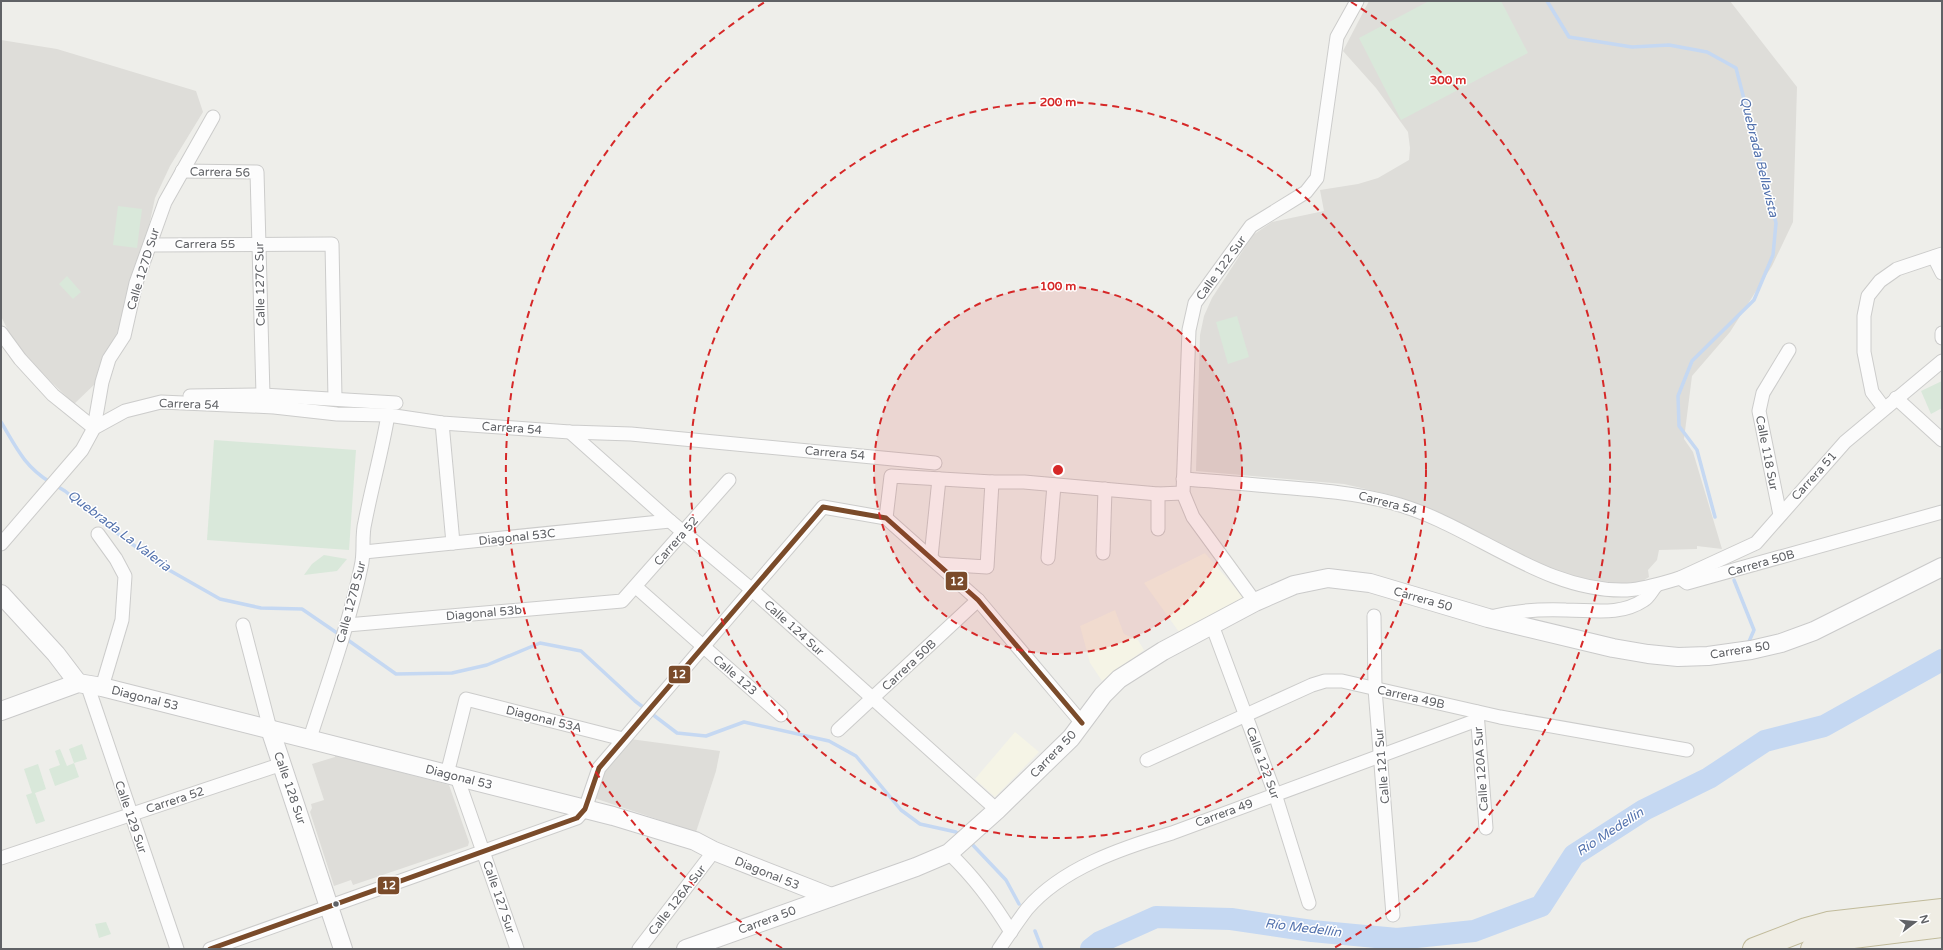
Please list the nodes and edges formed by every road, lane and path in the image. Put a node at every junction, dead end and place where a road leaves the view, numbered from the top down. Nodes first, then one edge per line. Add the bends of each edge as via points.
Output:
1 (1357, 1) edge
2 (213, 117) dead end
3 (182, 171) junction
4 (257, 172) joint
5 (260, 244) junction
6 (150, 245) junction
7 (1938, 256) edge
8 (1942, 274) edge
9 (1, 333) edge
10 (1942, 333) edge
11 (1942, 338) edge
12 (1788, 350) dead end
13 (1942, 361) edge
14 (263, 395) junction
15 (335, 398) junction
16 (1896, 398) junction
17 (396, 403) dead end
18 (1884, 408) junction
19 (388, 415) junction
20 (442, 423) junction
21 (94, 428) junction
22 (570, 432) junction
23 (1942, 440) edge
24 (916, 477) junction
25 (939, 479) junction
26 (1183, 479) junction
27 (729, 480) dead end
28 (992, 482) junction
29 (1054, 485) junction
30 (1105, 489) junction
31 (1183, 493) junction
32 (1158, 494) junction
33 (1942, 512) edge
34 (1780, 515) junction
35 (886, 518) junction
36 (670, 521) junction
37 (1158, 529) dead end
38 (683, 533) junction
39 (98, 534) dead end
40 (453, 543) junction
41 (1, 544) edge
42 (364, 552) junction
43 (1103, 552) dead end
44 (1048, 558) dead end
45 (934, 561) junction
46 (1942, 567) edge
47 (1680, 578) junction
48 (1579, 584) joint
49 (1656, 586) junction
50 (636, 587) junction
51 (751, 589) junction
52 (1, 594) edge
53 (978, 600) junction
54 (622, 601) joint
55 (1255, 602) junction
56 (1374, 616) dead end
57 (1488, 618) junction
58 (243, 625) dead end
59 (1212, 625) junction
60 (346, 627) junction
61 (704, 647) junction
62 (89, 685) junction
63 (1375, 689) junction
64 (873, 699) junction
65 (1, 711) edge
66 (781, 715) dead end
67 (1246, 715) junction
68 (1477, 716) junction
69 (1082, 723) junction
70 (270, 729) junction
71 (838, 730) dead end
72 (310, 738) junction
73 (623, 739) junction
74 (1687, 750) dead end
75 (1381, 754) junction
76 (1147, 760) dead end
77 (282, 764) junction
78 (452, 776) junction
79 (1275, 794) junction
80 (585, 809) junction
81 (997, 810) junction
82 (131, 814) junction
83 (1486, 828) dead end
84 (954, 849) junction
85 (483, 850) junction
86 (714, 851) junction
87 (1, 858) edge
88 (831, 897) junction
89 (1309, 903) dead end
90 (329, 906) junction
91 (1942, 910) edge
92 (1393, 915) dead end
93 (1942, 926) edge
94 (1011, 932) junction
95 (177, 949) edge
96 (210, 949) edge
97 (343, 949) edge
98 (517, 949) edge
99 (639, 949) edge
100 (686, 949) edge
101 (999, 949) edge
102 (1754, 949) edge
103 (1812, 949) edge

1 - 26 street, Calle 122 Sur via 1337,37 1317,178 1306,192 1251,226 1195,303 1189,330
2 - 3 street, Calle 127D Sur
3 - 4 street, Carrera 56
3 - 6 street, Calle 127D Sur via 165,202
4 - 5 street, Calle 127C Sur
5 - 6 street, Carrera 55
5 - 14 street, Calle 127C Sur
5 - 15 street, Carrera 55 via 332,244
6 - 21 street, Calle 127D Sur via 136,283 124,336 109,359
7 - 8 street
7 - 18 street via 1897,268 1880,281 1868,296 1864,321 1864,352 1872,392
9 - 21 street via 20,359 53,395
10 - 11 street
12 - 34 street, Calle 118 Sur via 1763,393 1758,411
13 - 16 street, Carrera 51
14 - 15 street, Carrera 54
14 - 21 street, Carrera 54 via 163,396 134,399 111,411
15 - 17 street, Carrera 54
16 - 18 street, Carrera 51
16 - 23 street
18 - 34 street, Carrera 51 via 1845,442
19 - 20 street, Carrera 54
19 - 21 street, Carrera 54 via 161,402 125,411
19 - 42 street, Calle 127B Sur via 383,450 364,524
20 - 22 street, Carrera 54
20 - 40 street
21 - 41 street, Carrera 54 via 82,450
22 - 24 street, Carrera 54 via 631,434 935,463
22 - 36 street, Calle 124 Sur
24 - 25 street
24 - 35 street via 891,476
25 - 28 street
25 - 45 street
26 - 31 street, Calle 122 Sur
26 - 48 street, Carrera 54 via 1331,491 1394,503 1446,522 1532,567
27 - 38 street, Carrera 52
28 - 29 street
28 - 45 street via 987,567
29 - 30 street
29 - 44 street
30 - 32 street
30 - 43 street
31 - 32 street
31 - 55 street, Calle 122 Sur via 1193,517
32 - 37 street
33 - 47 street, Carrera 50B via 1687,583
34 - 47 street, Carrera 51 via 1756,543
35 - 45 street
35 - 51 street via 823,507
36 - 38 street, Calle 124 Sur
36 - 40 street, Diagonal 53C
38 - 50 street, Carrera 52
38 - 51 street, Calle 124 Sur
39 - 62 street via 125,576 122,620
40 - 42 street, Diagonal 53C
42 - 60 street, Calle 127B Sur
45 - 53 street
46 - 57 main road, Carrera 50 via 1814,631 1781,643 1708,656 1678,657 1641,653
47 - 49 street, Carrera 50B
48 - 49 street, Carrera 50B via 1607,590
49 - 57 street via 1645,599 1626,608 1605,612 1565,609 1509,612
50 - 54 street, Carrera 52
50 - 61 street, Calle 123
51 - 61 street
51 - 64 street, Calle 124 Sur
52 - 62 main road, Calle 129 Sur via 56,654
53 - 64 street, Carrera 50B
53 - 69 street
54 - 60 street, Diagonal 53b
55 - 57 main road, Carrera 50 via 1294,585 1340,578 1370,583
55 - 59 main road, Carrera 50
56 - 63 street, Calle 121 Sur
58 - 70 street, Calle 128 Sur
59 - 67 street, Calle 122 Sur
59 - 69 main road, Carrera 50 via 1163,651 1119,679
60 - 72 street, Calle 127B Sur
61 - 66 street, Calle 123
61 - 73 street
62 - 65 main road
62 - 70 main road, Diagonal 53
62 - 82 street, Calle 129 Sur
63 - 67 street, Carrera 49B via 1342,681 1325,681
63 - 68 street, Carrera 49B
63 - 75 street, Calle 121 Sur
64 - 71 street, Carrera 50B
64 - 81 street, Calle 124 Sur
67 - 76 street, Carrera 49B
67 - 79 street, Calle 122 Sur
68 - 74 street, Carrera 49B
68 - 75 street, Carrera 49
68 - 83 street, Calle 120A Sur
69 - 81 main road, Carrera 50 via 1044,766
70 - 72 main road, Diagonal 53
70 - 77 main road, Calle 128 Sur
72 - 78 main road, Diagonal 53
73 - 78 street, Diagonal 53A via 466,699
73 - 80 street via 599,768
75 - 79 street, Carrera 49
75 - 92 street, Calle 121 Sur
77 - 82 street, Carrera 52
77 - 90 main road, Calle 128 Sur
78 - 80 main road, Diagonal 53
78 - 85 street, Calle 127 Sur
79 - 89 street, Calle 122 Sur
79 - 94 street, Carrera 49 via 1172,833 1130,845 1066,875 1028,908
80 - 85 street via 577,818
80 - 86 main road, Diagonal 53 via 695,841
81 - 84 main road, Carrera 50
82 - 87 street, Carrera 52
82 - 95 street, Calle 129 Sur
84 - 88 main road, Carrera 50
84 - 94 street
85 - 90 street
85 - 98 street, Calle 127 Sur
86 - 88 main road, Diagonal 53
86 - 99 street, Calle 126A Sur
88 - 100 main road, Carrera 50
90 - 96 street
90 - 97 main road, Calle 128 Sur
91 - 102 highway via 1828,923
93 - 103 highway via 1845,938
94 - 101 street, Carrera 49

